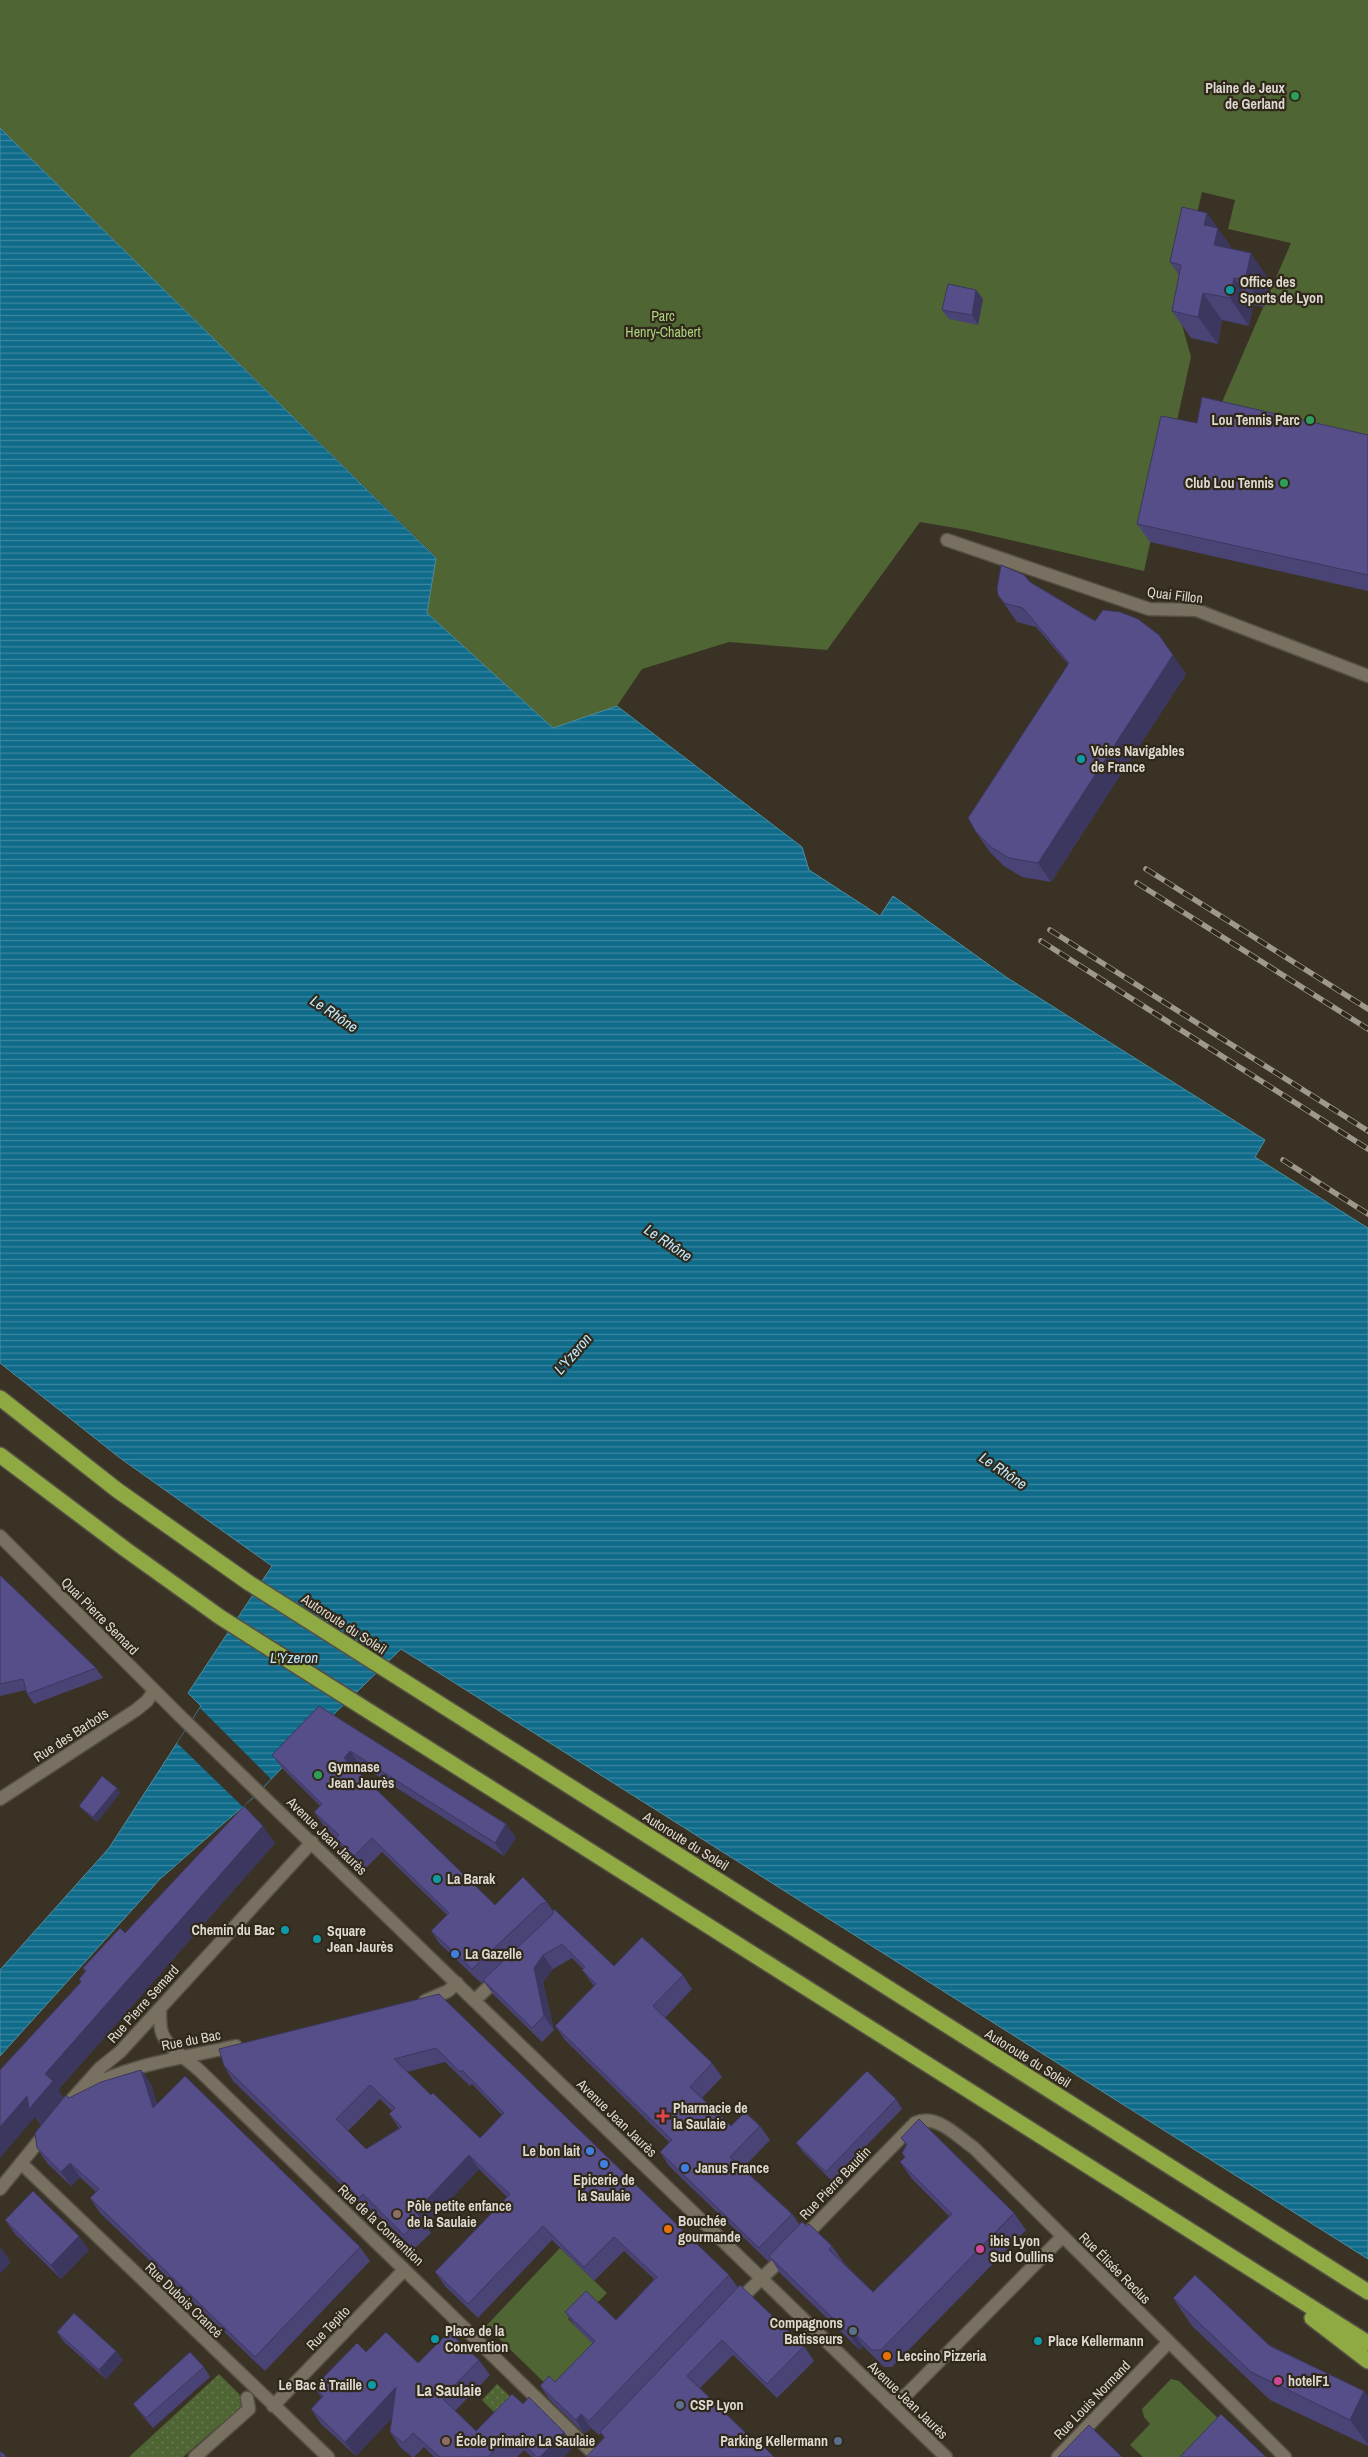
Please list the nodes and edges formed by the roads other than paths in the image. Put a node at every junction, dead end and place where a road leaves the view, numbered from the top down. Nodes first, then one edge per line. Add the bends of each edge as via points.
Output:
1 (948, 540) dead end
2 (1368, 676) edge
3 (0, 1398) edge
4 (0, 1455) edge
5 (0, 1536) edge
6 (154, 1691) junction
7 (180, 1716) joint
8 (0, 1799) edge
9 (312, 1842) junction
10 (506, 1970) edge
11 (457, 1983) junction
12 (475, 2000) junction
13 (410, 2005) edge
14 (160, 2009) junction
15 (244, 2044) edge
16 (186, 2058) junction
17 (77, 2094) junction
18 (915, 2123) joint
19 (21, 2163) junction
20 (0, 2189) edge
21 (1063, 2236) junction
22 (1233, 2258) junction
23 (404, 2270) junction
24 (762, 2279) junction
25 (1368, 2292) edge
26 (726, 2313) edge
27 (1168, 2343) junction
28 (1368, 2343) edge
29 (1368, 2361) edge
30 (248, 2398) dead end
31 (889, 2402) junction
32 (273, 2406) junction
33 (604, 2442) edge
34 (593, 2456) edge
35 (195, 2457) edge
36 (328, 2457) edge
37 (946, 2457) edge
38 (1058, 2457) edge
39 (1285, 2457) edge

1 - 2 street, Quai Fillon via 1149,609 1196,610
3 - 25 highway, Autoroute du Soleil via 117,1490 250,1583
4 - 22 highway via 220,1616
5 - 6 street, Quai Pierre Semard
6 - 7 street, Quai Pierre Semard
6 - 8 street, Rue des Barbots via 136,1710
7 - 9 street, Avenue Jean Jaurès
9 - 11 street, Avenue Jean Jaurès
9 - 14 street, Rue Pierre Semard
10 - 12 street
11 - 12 street, Avenue Jean Jaurès
11 - 13 street via 448,1991
12 - 24 street, Avenue Jean Jaurès
14 - 16 street, Rue de la Convention via 164,2039
14 - 17 street, Rue Pierre Semard
15 - 16 street, Rue du Bac
16 - 17 street, Rue du Bac via 130,2069
16 - 23 street, Rue de la Convention
17 - 19 street, Rue Pierre Semard
18 - 21 street, Rue Élisée Reclus via 924,2118 936,2121 974,2148
18 - 24 street, Rue Pierre Baudin
19 - 20 street, Rue Pierre Semard
19 - 32 street, Rue Dubois Crancé
21 - 27 street, Rue Élisée Reclus
21 - 31 street via 907,2394
22 - 28 highway
22 - 29 highway
23 - 32 street, Rue Tepito
23 - 34 street, Rue de la Convention
24 - 26 street, Rue Pierre Baudin
24 - 31 street, Avenue Jean Jaurès
27 - 38 street, Rue Louis Normand
27 - 39 street, Rue Élisée Reclus
30 - 35 street via 249,2409
31 - 37 street, Avenue Jean Jaurès
32 - 36 street, Rue Dubois Crancé
33 - 34 street

